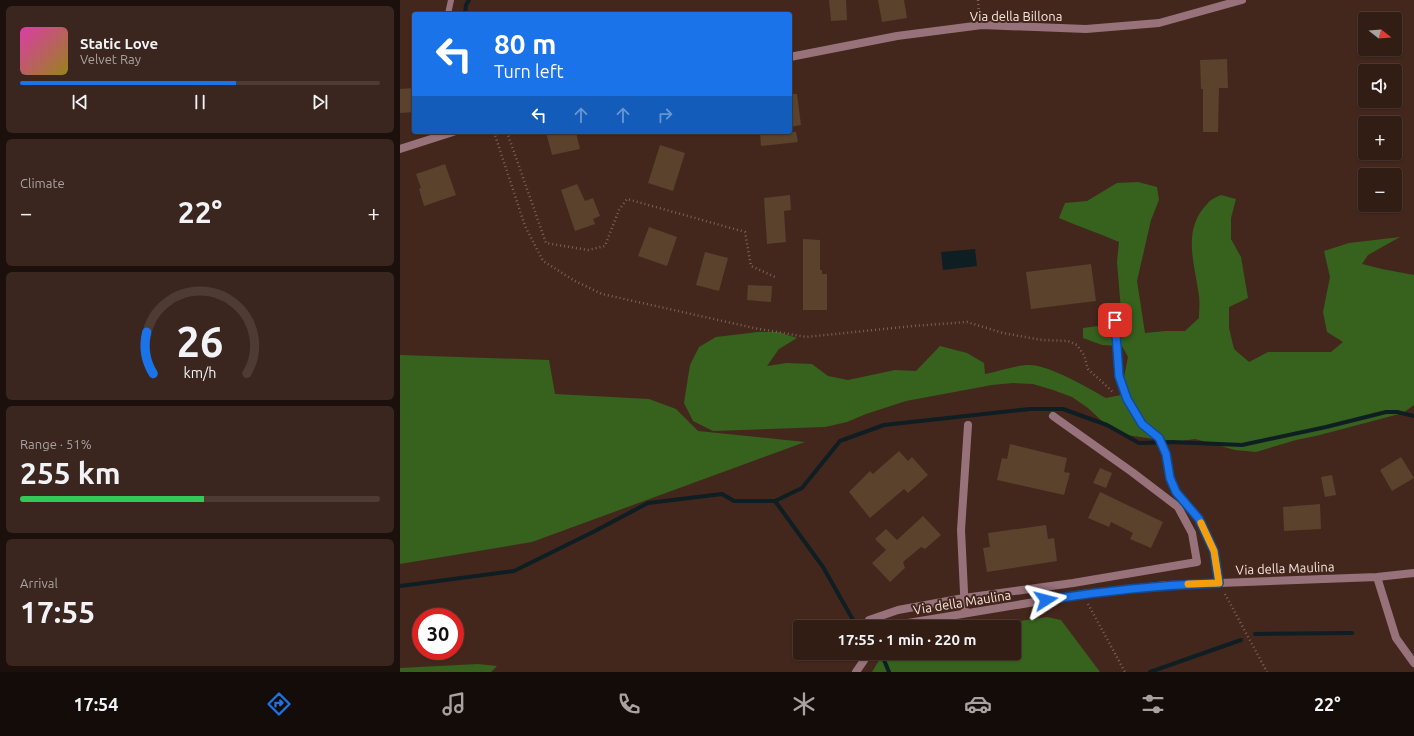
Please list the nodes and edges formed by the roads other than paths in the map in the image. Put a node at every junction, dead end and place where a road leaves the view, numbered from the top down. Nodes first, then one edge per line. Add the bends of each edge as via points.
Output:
1 (451, 0) edge
2 (1242, 0) edge
3 (448, 12) edge
4 (792, 58) edge
5 (444, 134) edge
6 (400, 149) edge
7 (1115, 320) dead end
8 (1053, 416) dead end
9 (968, 425) dead end
10 (1414, 572) edge
11 (1377, 577) junction
12 (1219, 583) junction
13 (964, 598) junction
14 (965, 613) junction
15 (869, 620) edge
16 (925, 620) edge
17 (864, 660) edge
18 (1414, 664) edge
19 (856, 672) edge

1 - 3 lane
2 - 4 street, Via della Billona via 1159,23 1086,29 982,25 897,36
5 - 6 street
7 - 12 lane via 1119,376 1127,399 1142,424 1159,438 1176,492 1199,519 1214,551
8 - 13 street via 1178,507 1192,533 1197,562
9 - 13 street via 961,530
10 - 11 street, Via della Maulina
11 - 12 street, Via della Maulina
11 - 18 street via 1396,638
12 - 14 street, Via della Maulina via 1167,585 1083,594
13 - 14 street
13 - 15 street via 898,610
14 - 16 street, Via della Maulina
17 - 19 street

